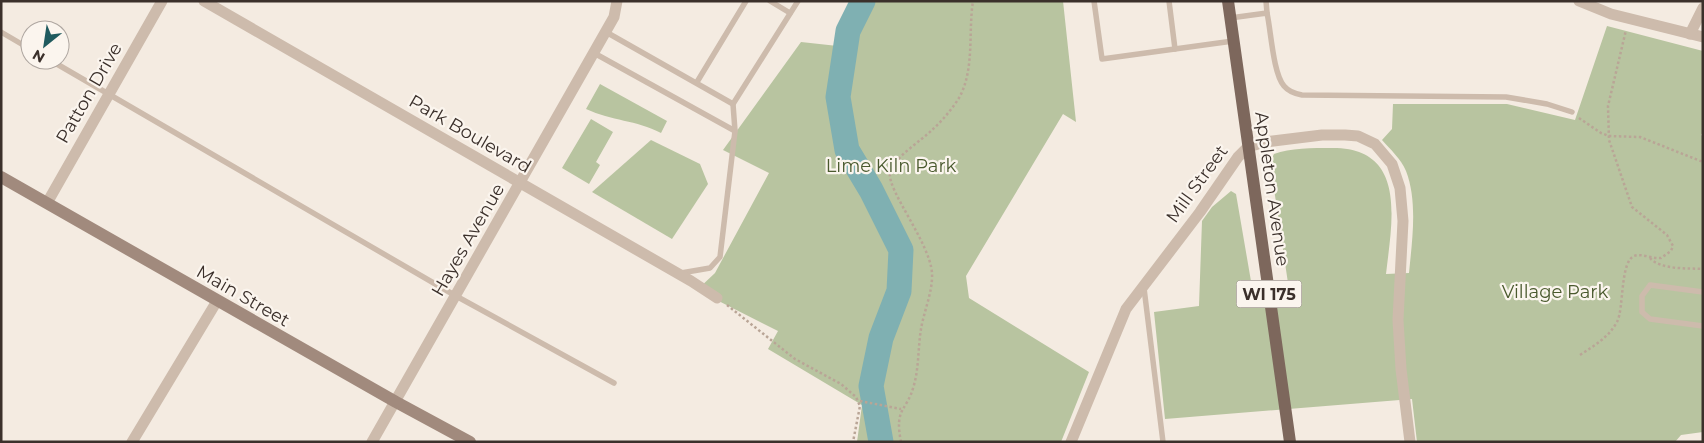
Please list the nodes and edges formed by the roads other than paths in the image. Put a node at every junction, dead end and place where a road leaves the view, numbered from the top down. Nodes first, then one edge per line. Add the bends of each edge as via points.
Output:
1 (162, 1) edge
2 (204, 1) edge
3 (617, 1) edge
4 (746, 1) edge
5 (770, 1) edge
6 (798, 1) edge
7 (1094, 1) edge
8 (1169, 1) edge
9 (1228, 1) edge
10 (1266, 1) edge
11 (1579, 1) edge
12 (1703, 8) edge
13 (790, 13) junction
14 (1267, 13) junction
15 (1230, 18) junction
16 (1, 32) edge
17 (606, 32) junction
18 (1690, 34) junction
19 (1703, 37) edge
20 (1233, 42) junction
21 (20, 43) edge
22 (1175, 49) junction
23 (594, 52) junction
24 (67, 70) edge
25 (697, 82) junction
26 (108, 94) junction
27 (733, 104) junction
28 (1572, 112) road end
29 (735, 131) junction
30 (1248, 147) junction
31 (1, 177) edge
32 (521, 183) junction
33 (46, 203) junction
34 (679, 273) junction
35 (1143, 284) junction
36 (1703, 292) edge
37 (456, 296) junction
38 (717, 298) road end
39 (217, 301) junction
40 (1703, 326) edge
41 (614, 383) dead end
42 (396, 402) junction
43 (132, 442) edge
44 (372, 442) edge
45 (470, 442) edge
46 (1071, 442) edge
47 (1163, 442) edge
48 (1290, 442) edge
49 (1410, 442) edge

1 - 26 street, Patton Drive
2 - 32 street, Park Boulevard
3 - 17 street, Hayes Avenue via 616,12
4 - 25 lane
5 - 13 lane
6 - 13 lane
7 - 22 lane via 1102,59
8 - 22 lane
9 - 15 main road, Appleton Avenue / WI 175
10 - 14 lane
11 - 18 street via 1629,19
12 - 18 street
13 - 27 lane
14 - 15 lane
14 - 28 lane via 1279,76 1292,92 1302,95 1506,98 1547,104
15 - 20 main road, Appleton Avenue / WI 175
16 - 21 lane
17 - 23 street, Hayes Avenue
17 - 25 lane
18 - 19 street
20 - 22 lane
20 - 30 main road, Appleton Avenue / WI 175
23 - 29 lane
23 - 32 street, Hayes Avenue
24 - 26 lane
25 - 27 lane
26 - 33 street, Patton Drive
26 - 37 lane
27 - 29 lane
29 - 34 lane via 720,257 710,268
30 - 35 street, Mill Street
30 - 48 main road, Appleton Avenue / WI 175
30 - 49 street, Mill Street via 1322,135 1358,136 1375,144 1392,164 1400,188 1403,221 1398,320
31 - 33 main road, Main Street
32 - 34 street, Park Boulevard
32 - 37 street, Hayes Avenue
33 - 39 main road, Main Street
34 - 38 street, Park Boulevard
35 - 46 street, Mill Street via 1121,319
35 - 47 lane
36 - 40 lane via 1650,285 1642,296 1642,312 1650,319
37 - 41 lane
37 - 42 street, Hayes Avenue
39 - 42 main road, Main Street
39 - 43 street
42 - 44 street, Hayes Avenue
42 - 45 main road, Main Street

